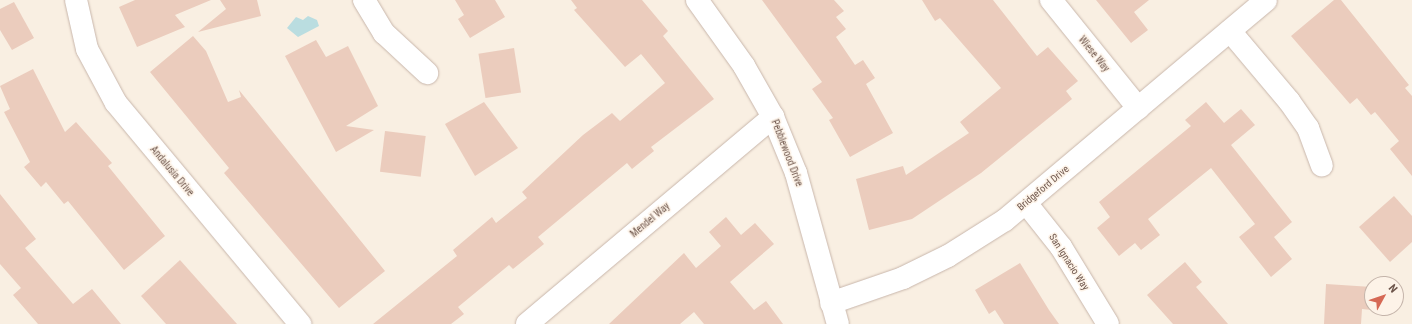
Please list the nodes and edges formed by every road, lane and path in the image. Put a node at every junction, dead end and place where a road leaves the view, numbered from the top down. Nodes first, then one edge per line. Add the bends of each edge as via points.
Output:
1 (76, 0) edge
2 (364, 0) edge
3 (697, 0) edge
4 (1051, 0) edge
5 (1266, 0) edge
6 (1230, 31) junction
7 (427, 73) dead end
8 (1138, 108) junction
9 (773, 117) junction
10 (1322, 166) dead end
11 (1026, 203) junction
12 (831, 303) junction
13 (300, 324) edge
14 (527, 324) edge
15 (838, 324) edge
16 (1108, 324) edge

1 - 13 street, Andalusia Drive via 87,49 116,104
2 - 7 street via 384,33
3 - 9 street, Pebblewood Drive via 744,66
4 - 8 street, Wiese Way
5 - 6 street, Bridgeford Drive
6 - 8 street, Bridgeford Drive
6 - 10 street via 1289,100 1308,128
8 - 11 street, Bridgeford Drive
9 - 12 street, Pebblewood Drive via 796,173
9 - 14 street, Mendel Way
11 - 12 street, Bridgeford Drive via 948,256 903,278
11 - 16 street, San Ignacio Way via 1061,247
12 - 15 street, Pebblewood Drive

